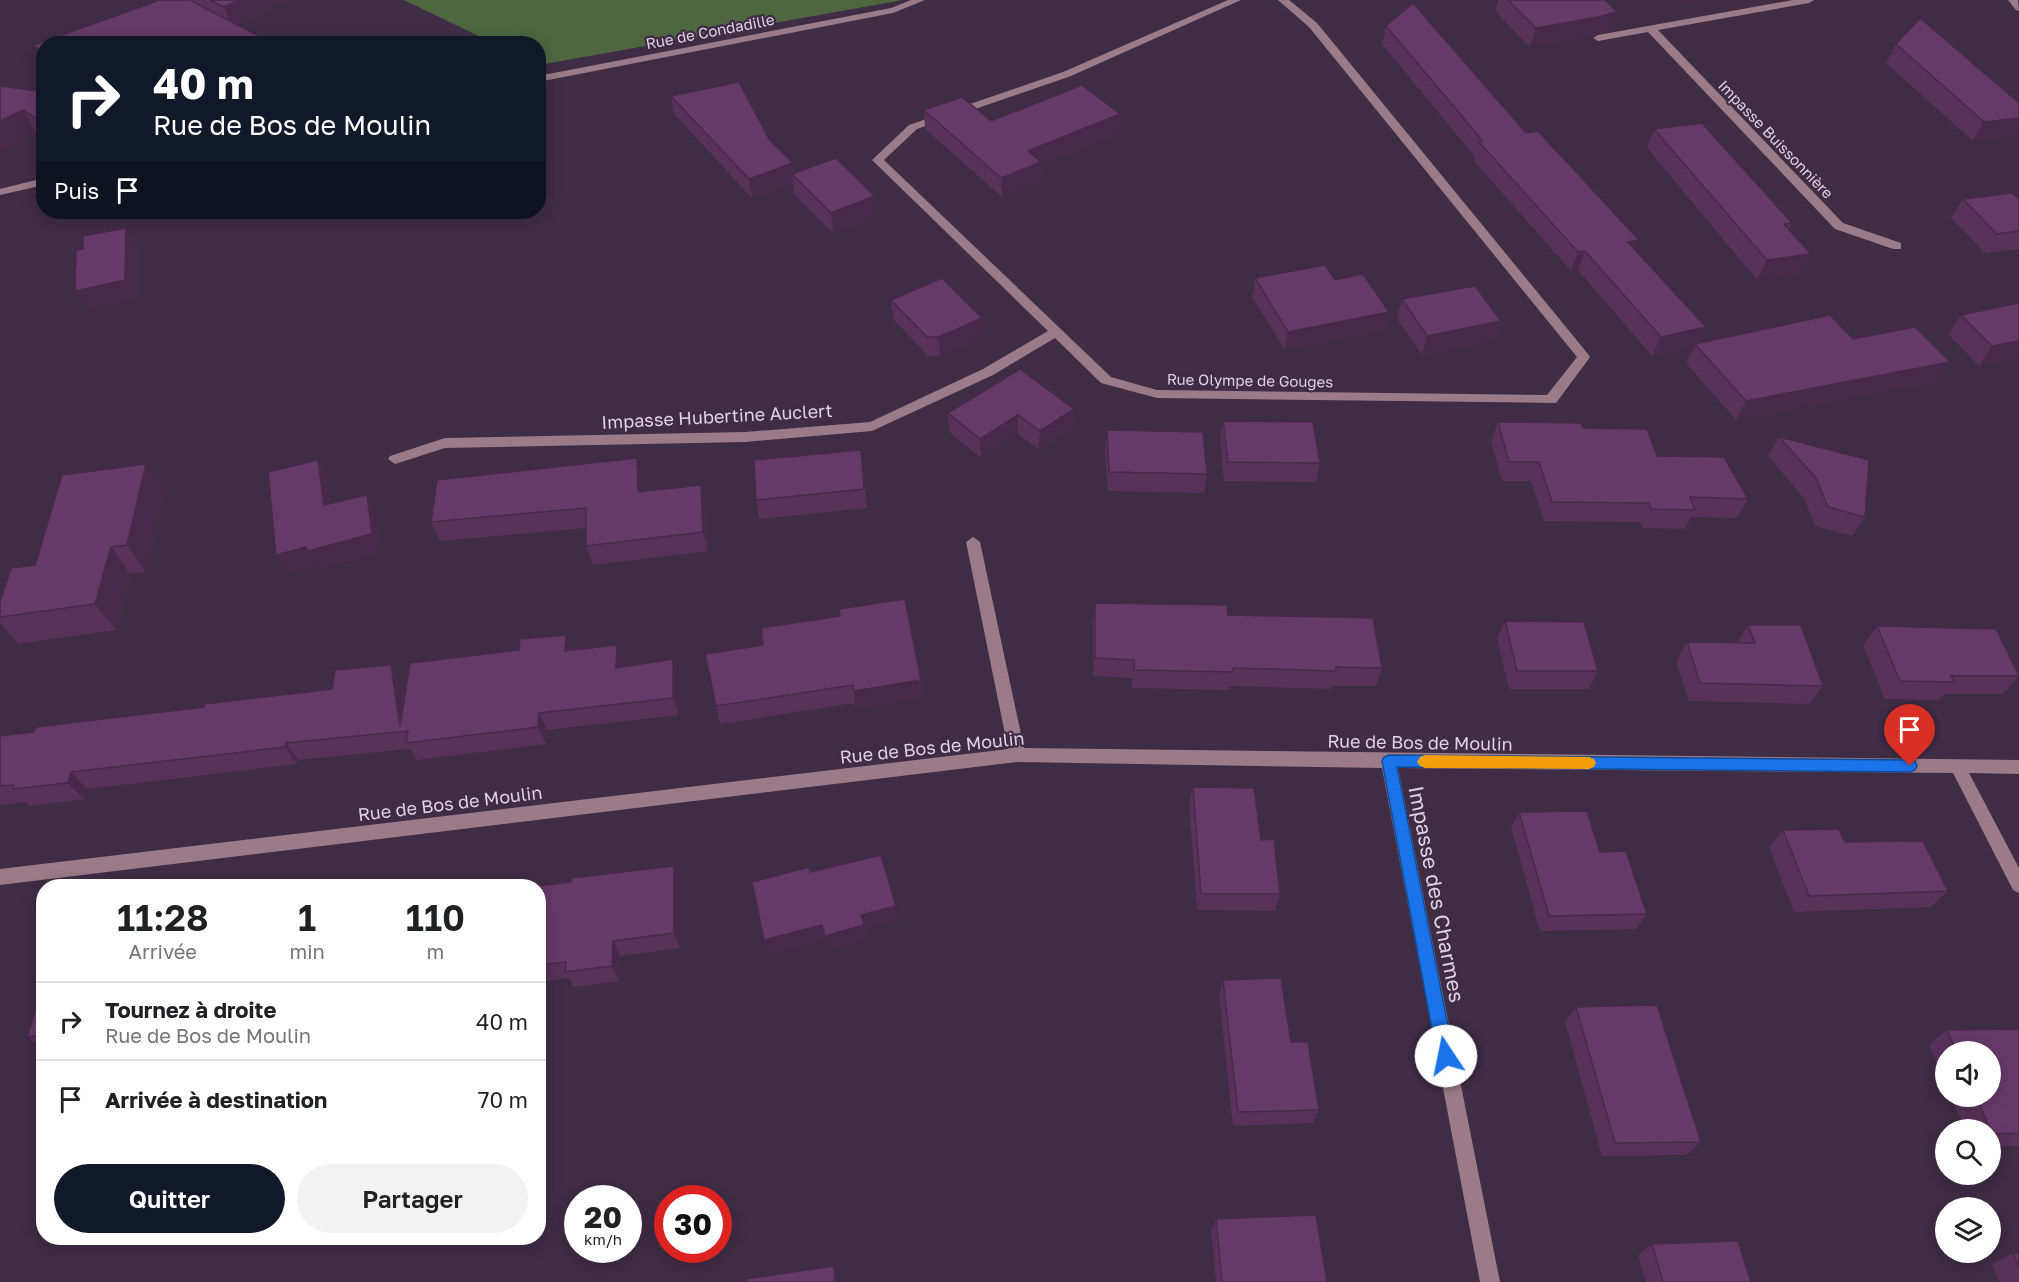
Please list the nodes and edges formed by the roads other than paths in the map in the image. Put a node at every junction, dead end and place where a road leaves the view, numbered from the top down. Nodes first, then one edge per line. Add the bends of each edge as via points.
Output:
1 (920, 0) edge
2 (1236, 0) edge
3 (1283, 0) edge
4 (1809, 0) edge
5 (2013, 0) edge
6 (2019, 8) edge
7 (1650, 28) junction
8 (1598, 38) edge
9 (546, 77) edge
10 (36, 183) edge
11 (0, 192) edge
12 (1897, 246) dead end
13 (1057, 331) junction
14 (395, 459) dead end
15 (973, 542) dead end
16 (1017, 755) junction
17 (1389, 761) junction
18 (1957, 766) junction
19 (2019, 767) edge
20 (0, 877) edge
21 (2019, 885) edge
22 (1490, 1282) edge

1 - 9 street, Rue de Condadille via 893,10
2 - 13 street, Rue Olympe de Gouges via 1067,74 913,127 878,160
3 - 13 street, Rue Olympe de Gouges via 1313,25 1584,357 1551,400 1157,394 1106,380
4 - 7 street
5 - 6 street
7 - 8 street
7 - 12 street, Impasse Buissonnière via 1839,226
10 - 11 street
13 - 14 street, Impasse Hubertine Auclert via 988,372 872,426 745,437 445,443
15 - 16 street
16 - 17 street, Rue de Bos de Moulin
16 - 20 street, Rue de Bos de Moulin
17 - 18 street, Rue de Bos de Moulin
17 - 22 street, Impasse des Charmes
18 - 19 street, Rue de Bos de Moulin
18 - 21 street

